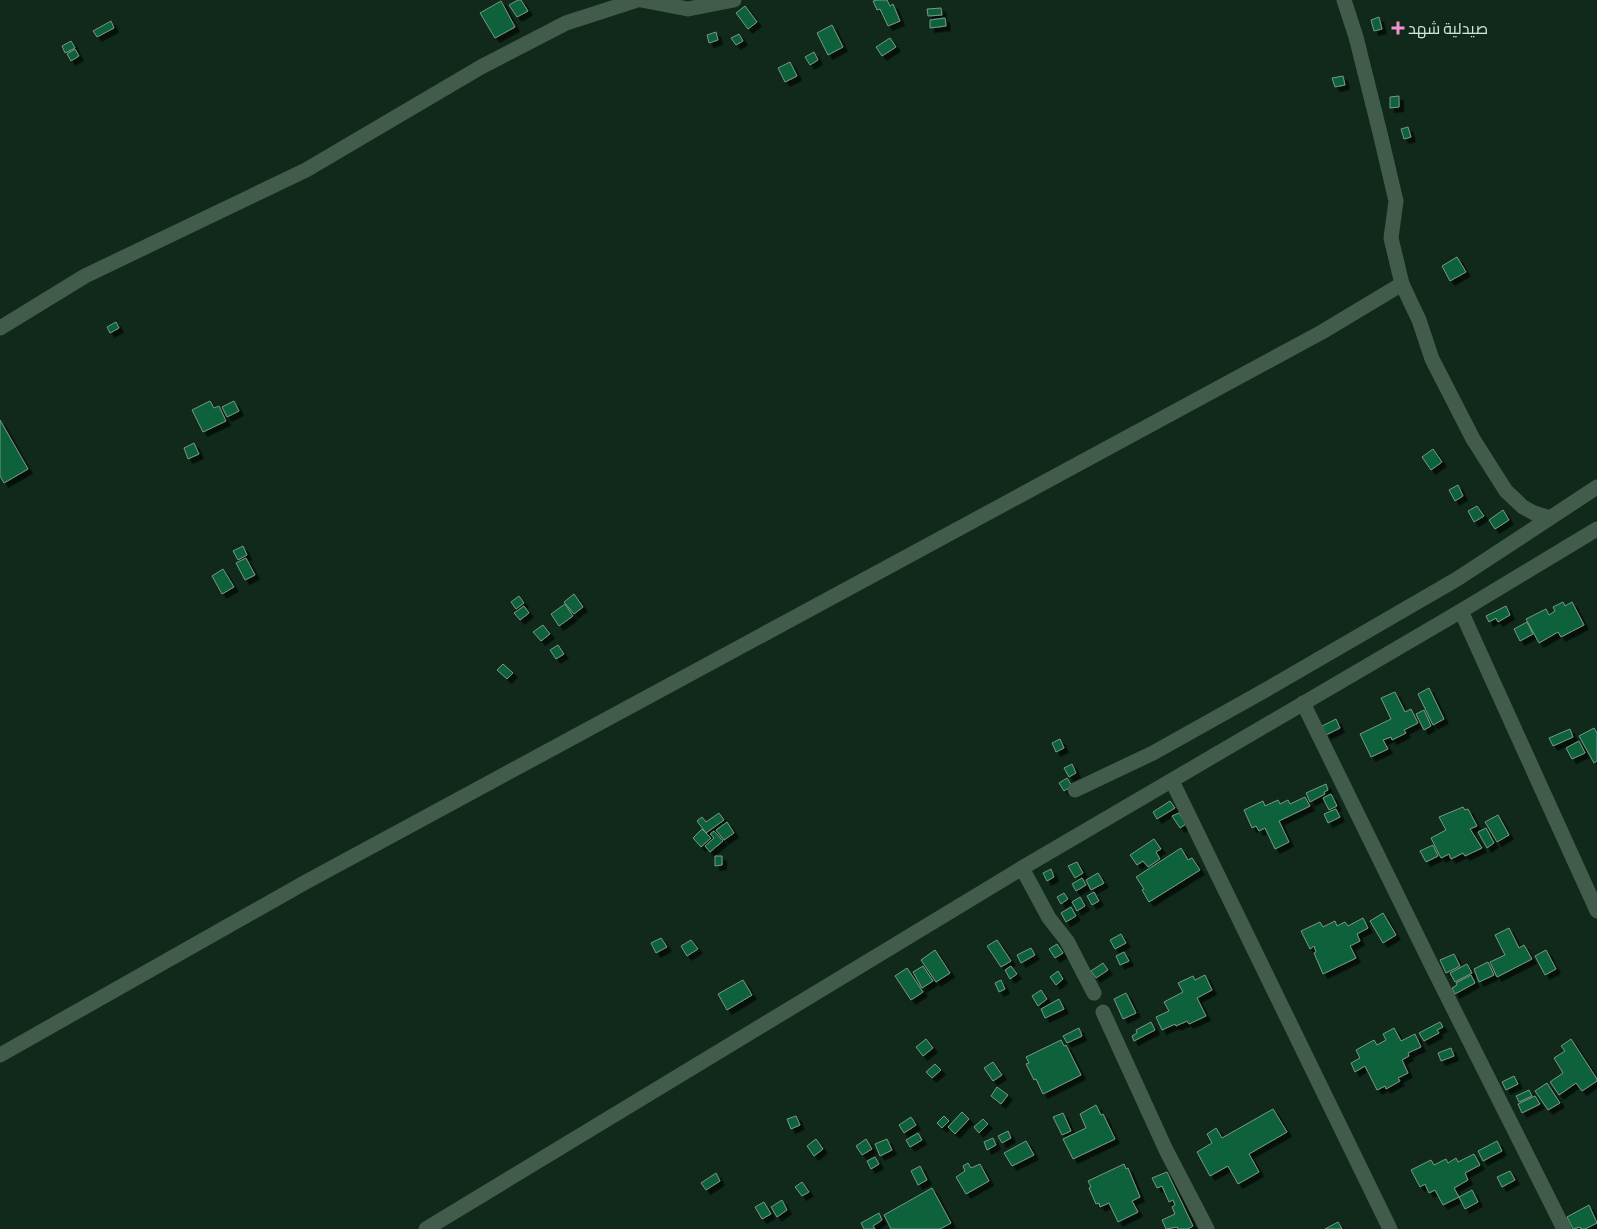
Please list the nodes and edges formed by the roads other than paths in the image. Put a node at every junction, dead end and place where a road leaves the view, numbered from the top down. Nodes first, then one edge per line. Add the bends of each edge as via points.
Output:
1 (637, 0) edge
2 (641, 0) edge
3 (734, 0) edge
4 (1344, 0) edge
5 (1402, 284) junction
6 (0, 328) edge
7 (1597, 487) edge
8 (1550, 518) junction
9 (1595, 535) edge
10 (1461, 611) junction
11 (1303, 703) junction
12 (1172, 781) junction
13 (1075, 790) dead end
14 (1022, 868) junction
15 (1597, 911) edge
16 (1094, 993) dead end
17 (1103, 1012) dead end
18 (0, 1056) edge
19 (426, 1229) edge
20 (1207, 1229) edge
21 (1390, 1229) edge
22 (1564, 1229) edge

1 - 6 street via 566,23 481,67 306,170 85,276
2 - 3 street via 688,9
4 - 5 street via 1396,201 1391,238
5 - 8 street via 1432,359 1473,439 1506,491 1534,514
5 - 18 street via 1314,337 304,884
7 - 8 street
8 - 13 street via 1457,579 1269,688 1154,753
9 - 10 street
10 - 11 street
10 - 15 street
11 - 12 street
11 - 22 street
12 - 14 street
12 - 21 street
14 - 16 street
14 - 19 street
17 - 20 street via 1166,1150

